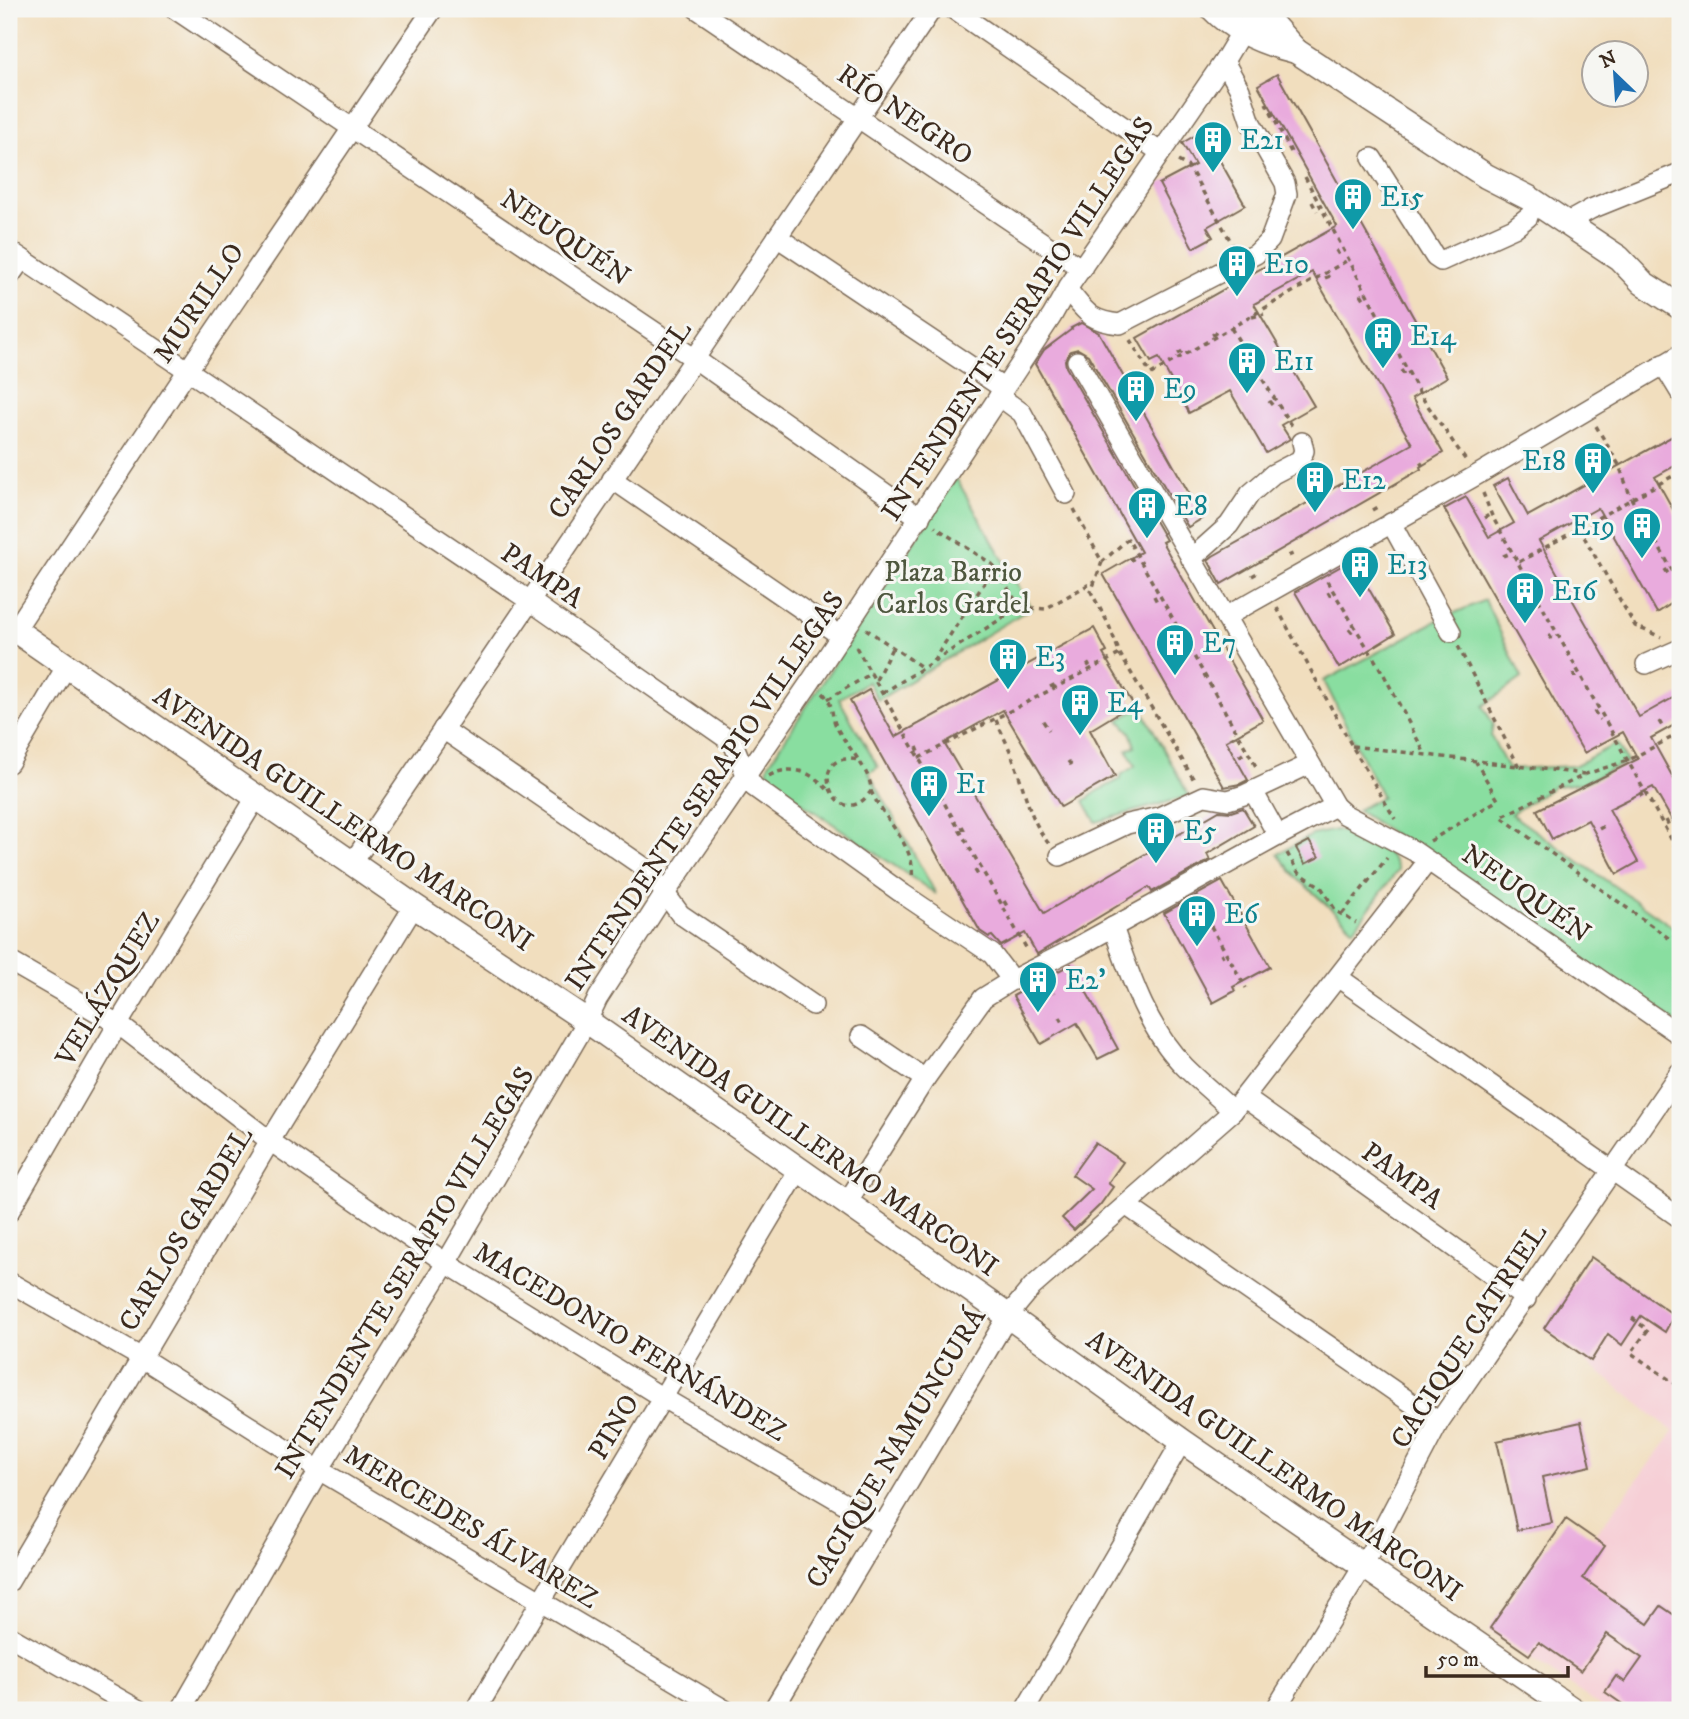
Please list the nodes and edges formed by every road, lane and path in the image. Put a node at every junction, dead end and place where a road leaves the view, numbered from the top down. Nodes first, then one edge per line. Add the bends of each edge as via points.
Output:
1 (175, 9) edge
2 (433, 9) edge
3 (697, 9) edge
4 (932, 9) edge
5 (953, 9) edge
6 (1213, 9) edge
7 (1246, 20) edge
8 (1224, 61) junction
9 (859, 118) junction
10 (353, 128) junction
11 (1160, 152) junction
12 (1372, 158) dead end
13 (1680, 173) edge
14 (1486, 176) junction
15 (1312, 202) dead end
16 (1317, 211) dead end
17 (1528, 217) junction
18 (1566, 223) junction
19 (777, 237) junction
20 (15, 254) edge
21 (1348, 260) dead end
22 (1242, 262) junction
23 (1082, 269) junction
24 (1332, 275) dead end
25 (9, 277) edge
26 (1325, 278) dead end
27 (1643, 283) junction
28 (1067, 289) junction
29 (1361, 294) dead end
30 (1365, 300) dead end
31 (1680, 307) edge
32 (1264, 314) dead end
33 (1249, 317) junction
34 (1120, 324) junction
35 (1231, 328) junction
36 (1219, 331) dead end
37 (1212, 335) dead end
38 (1379, 335) dead end
39 (1382, 340) dead end
40 (1186, 349) dead end
41 (1178, 354) dead end
42 (695, 359) junction
43 (1672, 360) edge
44 (1077, 361) dead end
45 (1246, 363) dead end
46 (1250, 368) dead end
47 (188, 370) junction
48 (1401, 370) dead end
49 (1405, 376) dead end
50 (1001, 392) junction
51 (1680, 392) edge
52 (1269, 401) dead end
53 (1273, 406) dead end
54 (1587, 410) junction
55 (1430, 411) dead end
56 (1424, 414) dead end
57 (1302, 442) joint
58 (1680, 470) edge
59 (612, 479) junction
60 (1066, 494) joint
61 (1631, 498) junction
62 (1379, 506) dead end
63 (1372, 510) dead end
64 (920, 518) junction
65 (1391, 523) junction
66 (1579, 528) junction
67 (1644, 529) dead end
68 (1647, 536) dead end
69 (1295, 553) dead end
70 (1288, 556) dead end
71 (1130, 557) dead end
72 (1191, 559) junction
73 (1102, 562) junction
74 (1519, 562) dead end
75 (1135, 563) dead end
76 (1317, 565) junction
77 (995, 567) junction
78 (1665, 569) dead end
79 (1259, 572) dead end
80 (1669, 575) dead end
81 (1252, 576) dead end
82 (1095, 581) junction
83 (1680, 584) edge
84 (1535, 591) dead end
85 (1268, 592) junction
86 (1328, 592) dead end
87 (1154, 596) dead end
88 (1528, 597) dead end
89 (1332, 599) dead end
90 (530, 601) junction
91 (1157, 601) dead end
92 (1020, 607) junction
93 (1226, 617) junction
94 (12, 628) edge
95 (846, 628) junction
96 (1349, 629) dead end
97 (1451, 632) joint
98 (1179, 635) dead end
99 (1354, 635) dead end
100 (1184, 642) dead end
101 (892, 647) junction
102 (1680, 649) edge
103 (1120, 654) junction
104 (932, 663) junction
105 (1646, 664) dead end
106 (66, 667) junction
107 (923, 668) junction
108 (872, 673) junction
109 (1573, 673) dead end
110 (1576, 679) dead end
111 (876, 680) junction
112 (811, 681) junction
113 (1056, 684) dead end
114 (1050, 687) dead end
115 (883, 693) junction
116 (828, 699) junction
117 (1014, 707) dead end
118 (1007, 710) dead end
119 (1223, 711) dead end
120 (1594, 711) dead end
121 (1227, 718) dead end
122 (996, 719) junction
123 (1600, 720) dead end
124 (1043, 721) dead end
125 (443, 729) junction
126 (972, 729) dead end
127 (1049, 730) dead end
128 (966, 732) dead end
129 (1680, 733) edge
130 (1352, 746) junction
131 (1426, 755) junction
132 (919, 758) junction
133 (858, 760) junction
134 (1068, 761) dead end
135 (1476, 762) junction
136 (9, 763) edge
137 (1310, 764) junction
138 (1519, 767) junction
139 (1074, 769) dead end
140 (1586, 774) junction
141 (751, 782) junction
142 (1259, 788) junction
143 (828, 790) junction
144 (871, 791) junction
145 (1640, 792) dead end
146 (257, 796) junction
147 (1204, 796) junction
148 (1644, 800) dead end
149 (1335, 806) junction
150 (1666, 820) dead end
151 (1606, 825) dead end
152 (962, 826) dead end
153 (1669, 826) dead end
154 (1599, 829) dead end
155 (965, 832) dead end
156 (1278, 836) junction
157 (1413, 852) junction
158 (1060, 856) joint
159 (354, 862) junction
160 (1188, 886) junction
161 (666, 892) junction
162 (903, 894) junction
163 (414, 906) junction
164 (1342, 914) junction
165 (1113, 927) junction
166 (1371, 933) junction
167 (1680, 934) edge
168 (9, 961) edge
169 (1037, 967) junction
170 (1339, 978) junction
171 (1012, 980) junction
172 (1049, 984) dead end
173 (1247, 988) dead end
174 (1054, 993) dead end
175 (813, 1005) dead end
176 (1060, 1017) dead end
177 (587, 1021) junction
178 (118, 1024) junction
179 (1064, 1024) dead end
180 (1680, 1035) edge
181 (861, 1036) dead end
182 (1680, 1072) edge
183 (925, 1079) junction
184 (1239, 1104) junction
185 (270, 1141) junction
186 (798, 1171) junction
187 (1613, 1171) junction
188 (846, 1204) junction
189 (1128, 1206) junction
190 (9, 1213) edge
191 (1680, 1218) edge
192 (446, 1264) junction
193 (9, 1282) edge
194 (1526, 1299) junction
195 (1008, 1316) junction
196 (1632, 1318) dead end
197 (142, 1358) junction
198 (1680, 1386) edge
199 (663, 1398) junction
200 (1439, 1422) junction
201 (1182, 1441) junction
202 (319, 1470) junction
203 (881, 1525) junction
204 (1364, 1565) junction
205 (9, 1582) edge
206 (542, 1602) junction
207 (9, 1636) edge
208 (1568, 1709) edge
209 (139, 1710) edge
210 (181, 1710) edge
211 (476, 1710) edge
212 (725, 1710) edge
213 (773, 1710) edge
214 (1025, 1710) edge
215 (1275, 1710) edge

1 - 10 street, NEUQUÉN
2 - 10 street, MURILLO
3 - 9 street, RÍO NEGRO
4 - 9 street, CARLOS GARDEL
5 - 11 street
6 - 7 main road
7 - 8 street, INTENDENTE SERAPIO VILLEGAS
7 - 14 main road via 1266,44 1296,51
8 - 11 street, INTENDENTE SERAPIO VILLEGAS
8 - 22 street via 1287,194 1270,240
9 - 19 street, CARLOS GARDEL
9 - 23 street, RÍO NEGRO
10 - 42 street, NEUQUÉN
10 - 47 street, MURILLO
11 - 22 path via 1189,167
11 - 23 street, INTENDENTE SERAPIO VILLEGAS
12 - 17 street via 1441,261
13 - 18 street
14 - 17 main road
14 - 18 main road
15 - 16 path
17 - 27 main road via 1606,268
18 - 27 main road via 1619,258
19 - 42 street, CARLOS GARDEL
19 - 50 street
20 - 25 street
20 - 47 street, PAMPA
21 - 33 path
22 - 34 street
23 - 28 street, INTENDENTE SERAPIO VILLEGAS
24 - 26 path
27 - 31 main road
28 - 34 street via 1100,322
28 - 50 street, INTENDENTE SERAPIO VILLEGAS
29 - 30 path
32 - 33 path
33 - 35 path
34 - 35 path via 1151,374
35 - 57 path
36 - 37 path
38 - 39 path
40 - 41 path
42 - 59 street, CARLOS GARDEL
42 - 64 street, NEUQUÉN
43 - 51 street
43 - 54 street
44 - 72 street
45 - 46 path
47 - 90 street, PAMPA
47 - 94 street, MURILLO
48 - 49 path
50 - 60 street via 1022,413
50 - 64 street, INTENDENTE SERAPIO VILLEGAS
52 - 53 path
54 - 61 path via 1619,465
54 - 65 street
55 - 56 path
57 - 72 street via 1300,460 1273,474 1250,494 1229,525
58 - 61 path
59 - 90 street, CARLOS GARDEL
59 - 95 street
60 - 73 path
61 - 66 path
61 - 83 path
62 - 63 path
64 - 77 path
64 - 95 street, INTENDENTE SERAPIO VILLEGAS
65 - 76 street
65 - 97 street
66 - 74 path
66 - 102 path via 1635,626
67 - 68 path
69 - 70 path
71 - 75 path
72 - 93 street
73 - 82 path
73 - 142 path via 1128,539
76 - 85 street
76 - 131 path
77 - 92 path
77 - 104 path
78 - 80 path
79 - 81 path
82 - 92 path via 1045,609
82 - 103 path via 1091,592
84 - 88 path
85 - 93 street
85 - 130 path
86 - 89 path
87 - 91 path
90 - 125 street, CARLOS GARDEL
90 - 141 street, PAMPA via 733,743
92 - 104 path
93 - 137 street
94 - 106 main road, AVENIDA GUILLERMO MARCONI
95 - 101 path
95 - 108 path
95 - 112 street, INTENDENTE SERAPIO VILLEGAS
96 - 99 path
97 - 138 path
98 - 100 path
101 - 107 path
101 - 111 path
102 - 105 street
103 - 122 path
103 - 147 path
104 - 107 path
106 - 136 street
106 - 146 main road, AVENIDA GUILLERMO MARCONI
107 - 115 path
108 - 111 path
108 - 116 path
109 - 110 path
111 - 115 path
112 - 116 path
112 - 141 street, INTENDENTE SERAPIO VILLEGAS
113 - 114 path
115 - 132 path
116 - 133 path via 836,727
117 - 118 path
119 - 121 path
120 - 123 path
122 - 132 path
122 - 158 path via 1028,809
124 - 127 path
125 - 159 street, CARLOS GARDEL
125 - 161 street via 648,870
126 - 128 path
129 - 140 path via 1629,760
130 - 131 path
130 - 157 path
131 - 135 path
132 - 169 path
133 - 143 path via 836,763 828,775
133 - 144 path
134 - 139 path
135 - 138 path
135 - 157 path via 1498,800
137 - 142 street
137 - 149 street
138 - 140 path
140 - 167 path via 1502,817 1670,939
141 - 143 path via 779,771 801,771
141 - 161 street, INTENDENTE SERAPIO VILLEGAS
141 - 162 street
142 - 147 street via 1227,800
142 - 156 street
143 - 144 path via 838,802 853,804
144 - 162 path via 913,867
145 - 148 path
146 - 159 main road, AVENIDA GUILLERMO MARCONI
146 - 178 street, VELÁZQUEZ
147 - 158 street via 1159,817 1127,824
149 - 156 street
149 - 157 street, NEUQUÉN
150 - 153 path
151 - 154 path
152 - 155 path
156 - 160 street
156 - 164 path via 1298,872 1321,887
157 - 164 path
157 - 166 street, CACIQUE NAMUNCURÁ
157 - 180 street, NEUQUÉN
159 - 163 main road, AVENIDA GUILLERMO MARCONI
160 - 165 street
160 - 173 path
161 - 175 street via 680,914
161 - 177 street, INTENDENTE SERAPIO VILLEGAS
162 - 171 street via 992,954
163 - 177 main road, AVENIDA GUILLERMO MARCONI
163 - 185 street, CARLOS GARDEL
164 - 166 path
165 - 169 street
165 - 184 street, PAMPA via 1133,985 1162,1036 1184,1066
166 - 170 street, CACIQUE NAMUNCURÁ
168 - 178 street, MACEDONIO FERNÁNDEZ
169 - 171 street
170 - 184 street, CACIQUE NAMUNCURÁ
170 - 187 street
171 - 183 street via 978,1004
172 - 174 path
176 - 179 path
177 - 186 main road, AVENIDA GUILLERMO MARCONI
177 - 192 street, INTENDENTE SERAPIO VILLEGAS
178 - 185 street, MACEDONIO FERNÁNDEZ
178 - 190 street, VELÁZQUEZ
181 - 183 street
182 - 187 street, CACIQUE CATRIEL
183 - 188 street
184 - 189 street, CACIQUE NAMUNCURÁ
184 - 194 street, PAMPA
185 - 192 street, MACEDONIO FERNÁNDEZ
185 - 197 street, CARLOS GARDEL
186 - 188 main road, AVENIDA GUILLERMO MARCONI
186 - 199 street, PINO
187 - 191 street
187 - 194 street, CACIQUE CATRIEL
188 - 195 main road, AVENIDA GUILLERMO MARCONI
189 - 195 street, CACIQUE NAMUNCURÁ via 1032,1287
189 - 200 street
192 - 199 street, MACEDONIO FERNÁNDEZ
192 - 202 street, INTENDENTE SERAPIO VILLEGAS
193 - 197 street, MERCEDES ÁLVAREZ
194 - 200 street, CACIQUE CATRIEL
195 - 201 main road, AVENIDA GUILLERMO MARCONI
195 - 203 street, CACIQUE NAMUNCURÁ
196 - 198 path via 1648,1330 1631,1353
197 - 202 street, MERCEDES ÁLVAREZ
197 - 205 street, CARLOS GARDEL
199 - 203 street, MACEDONIO FERNÁNDEZ
199 - 206 street, PINO
200 - 204 street, CACIQUE CATRIEL
201 - 204 main road, AVENIDA GUILLERMO MARCONI
201 - 214 street
202 - 206 street, MERCEDES ÁLVAREZ
202 - 210 street, INTENDENTE SERAPIO VILLEGAS
203 - 213 street, CACIQUE NAMUNCURÁ
204 - 208 main road, AVENIDA GUILLERMO MARCONI
204 - 215 street, CACIQUE CATRIEL
206 - 211 street, PINO
206 - 212 street, MERCEDES ÁLVAREZ
207 - 209 street

